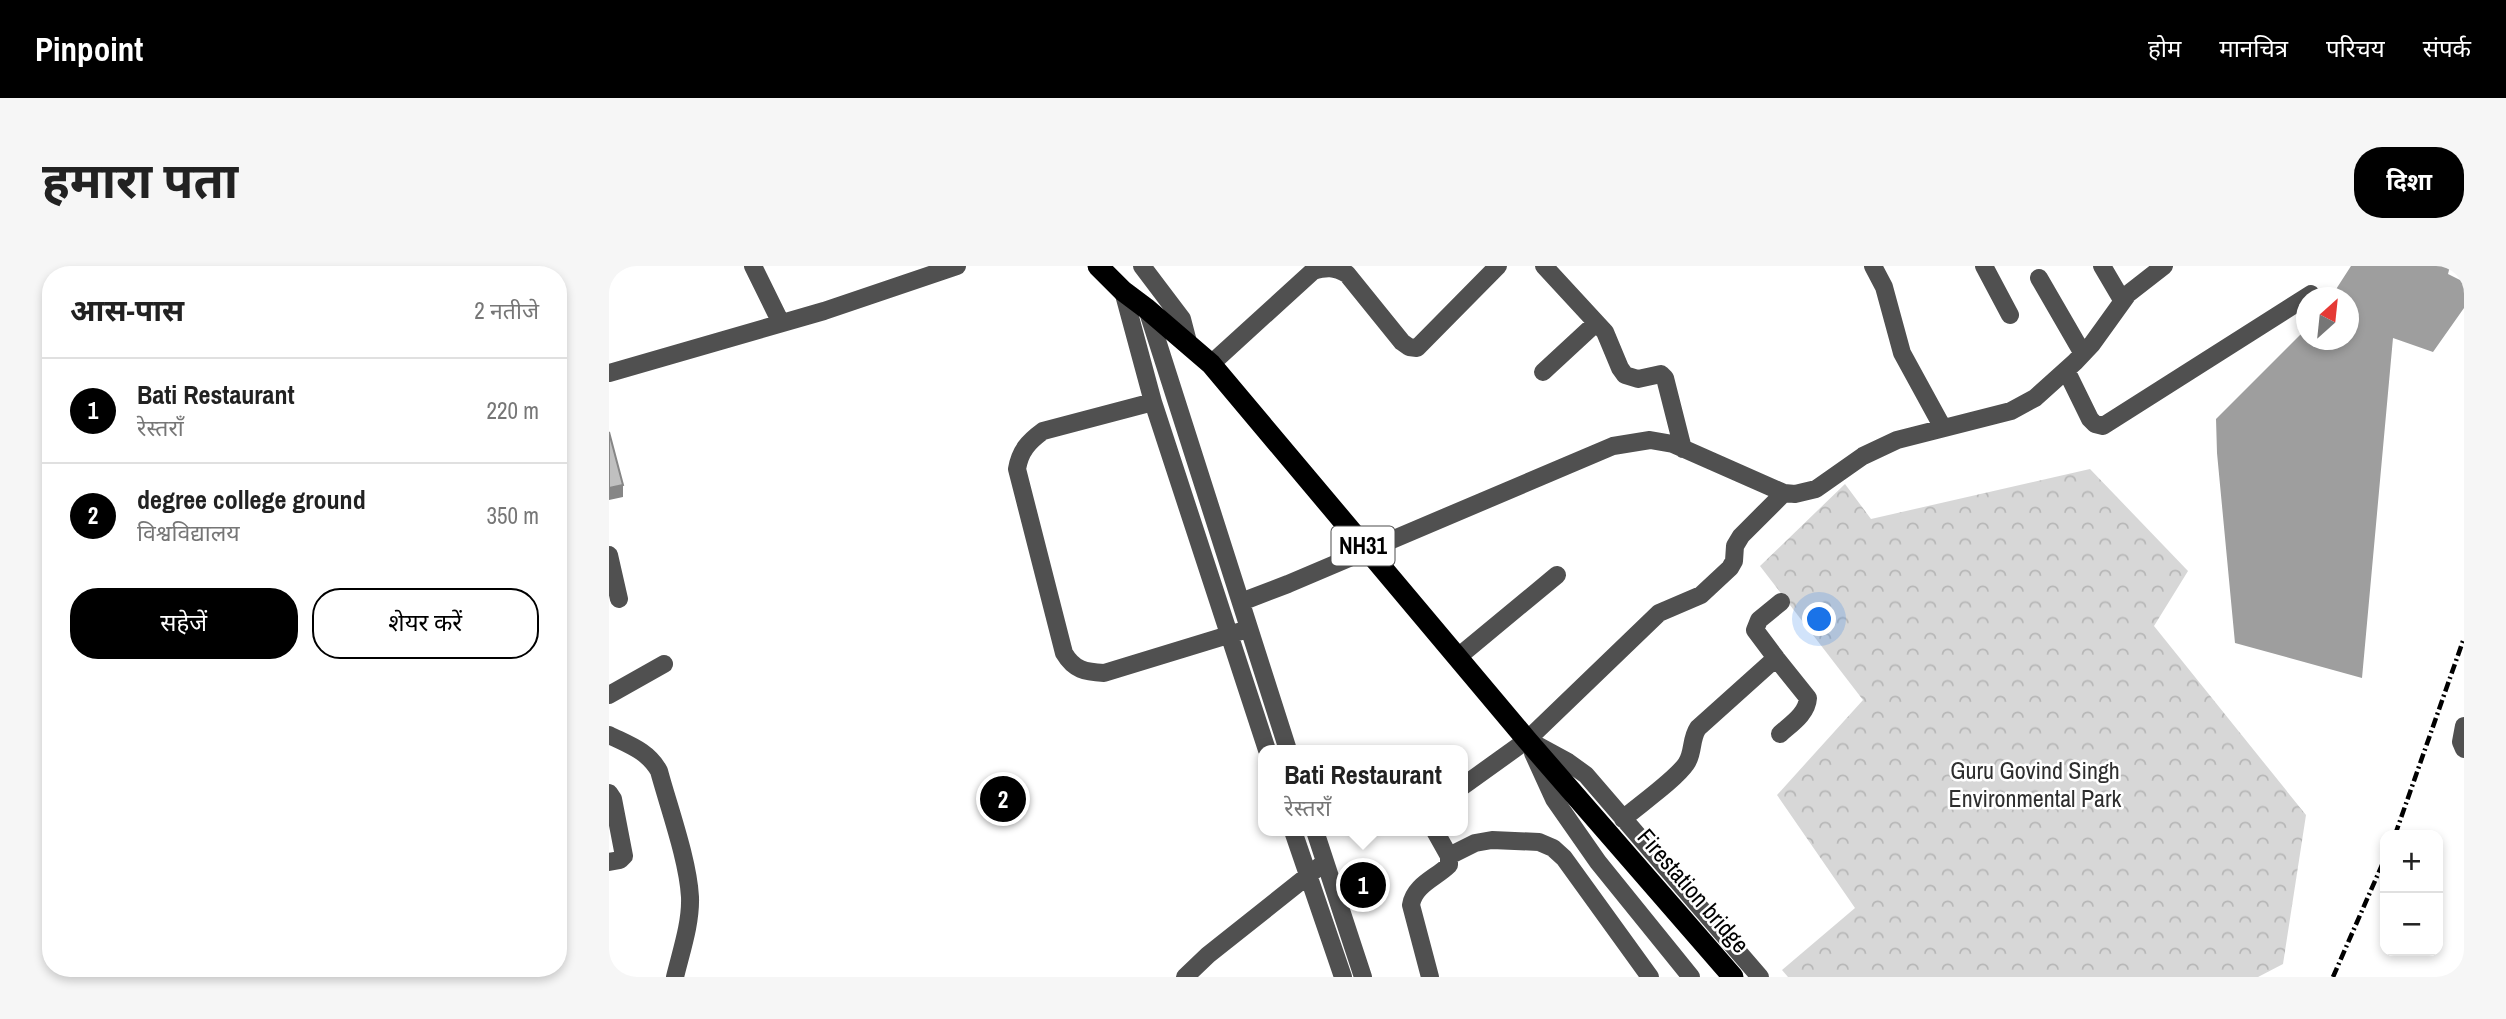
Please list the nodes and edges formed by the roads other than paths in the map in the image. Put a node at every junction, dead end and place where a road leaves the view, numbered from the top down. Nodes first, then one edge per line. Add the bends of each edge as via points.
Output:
1 (753, 266) edge
2 (957, 266) edge
3 (1098, 266) edge
4 (1498, 266) edge
5 (1544, 266) edge
6 (1873, 266) edge
7 (1984, 266) edge
8 (2102, 266) edge
9 (2164, 266) edge
10 (1338, 267) edge
11 (1150, 269) edge
12 (2039, 278) dead end
13 (1123, 292) junction
14 (2122, 300) junction
15 (2296, 304) edge
16 (1147, 309) junction
17 (2010, 315) dead end
18 (781, 323) junction
19 (1597, 323) junction
20 (1188, 342) junction
21 (2083, 354) junction
22 (1211, 364) junction
23 (2066, 370) junction
24 (1543, 372) dead end
25 (609, 373) edge
26 (1153, 402) junction
27 (1943, 428) junction
28 (1683, 449) junction
29 (1784, 493) junction
30 (1367, 550) junction
31 (609, 555) edge
32 (1557, 575) dead end
33 (619, 599) dead end
34 (1241, 602) junction
35 (1781, 602) dead end
36 (1248, 629) junction
37 (1230, 634) junction
38 (1458, 657) junction
39 (1776, 658) junction
40 (664, 664) dead end
41 (609, 695) edge
42 (2464, 726) edge
43 (1780, 734) dead end
44 (609, 735) edge
45 (1527, 740) junction
46 (1265, 745) edge
47 (1286, 745) edge
48 (2464, 749) edge
49 (1468, 782) edge
50 (609, 793) edge
51 (1623, 818) junction
52 (1295, 836) edge
53 (1317, 836) edge
54 (1439, 836) edge
55 (1449, 856) junction
56 (609, 862) edge
57 (1325, 862) junction
58 (1307, 875) junction
59 (675, 977) edge
60 (1185, 977) edge
61 (1343, 977) edge
62 (1363, 977) edge
63 (1430, 977) edge
64 (1650, 977) edge
65 (1691, 977) edge
66 (1733, 977) edge
67 (1760, 977) edge

1 - 18 street
2 - 18 street
3 - 13 highway, NH31
4 - 10 street via 1417,348 1402,342
5 - 19 street
6 - 27 street via 1884,287 1902,353
7 - 17 street
8 - 14 street
9 - 14 street
10 - 22 street via 1313,271
11 - 20 street via 1182,319
12 - 21 street
13 - 16 highway, NH31
13 - 26 street
14 - 21 street
15 - 23 street via 2103,426 2090,419
16 - 20 highway, NH31
16 - 34 street
18 - 25 street
19 - 24 street
19 - 28 street via 1625,375 1638,379 1661,374 1665,378
20 - 22 highway, NH31
21 - 23 street
22 - 30 highway, NH31
23 - 27 street via 2023,406
26 - 37 street
26 - 37 street via 1043,431 1019,456 1017,469 1063,653 1070,664 1085,672 1104,673
27 - 29 street via 1878,448 1816,489
28 - 29 street
28 - 30 street via 1650,440 1613,446
29 - 45 street via 1741,536 1730,568 1701,595 1659,613
30 - 34 street
30 - 38 highway, NH31
31 - 33 street
32 - 38 street
34 - 36 street
35 - 39 street via 1759,620 1755,630
36 - 37 street
36 - 47 street
37 - 46 street
38 - 45 highway, NH31
39 - 43 street via 1808,698 1804,711
39 - 51 street via 1698,728 1682,768
40 - 41 street
42 - 48 street
44 - 59 street via 642,751 659,771 690,898
45 - 49 street
45 - 51 street via 1586,775
45 - 65 street via 1554,799 1582,840
45 - 66 highway, Firestation bridge / NH31
50 - 56 street via 624,856
51 - 67 street
52 - 58 street
53 - 57 street
54 - 55 street
55 - 63 street via 1449,865 1412,897
55 - 64 street via 1492,840 1539,842 1553,848
57 - 58 street
57 - 62 street
58 - 60 street
58 - 61 street

